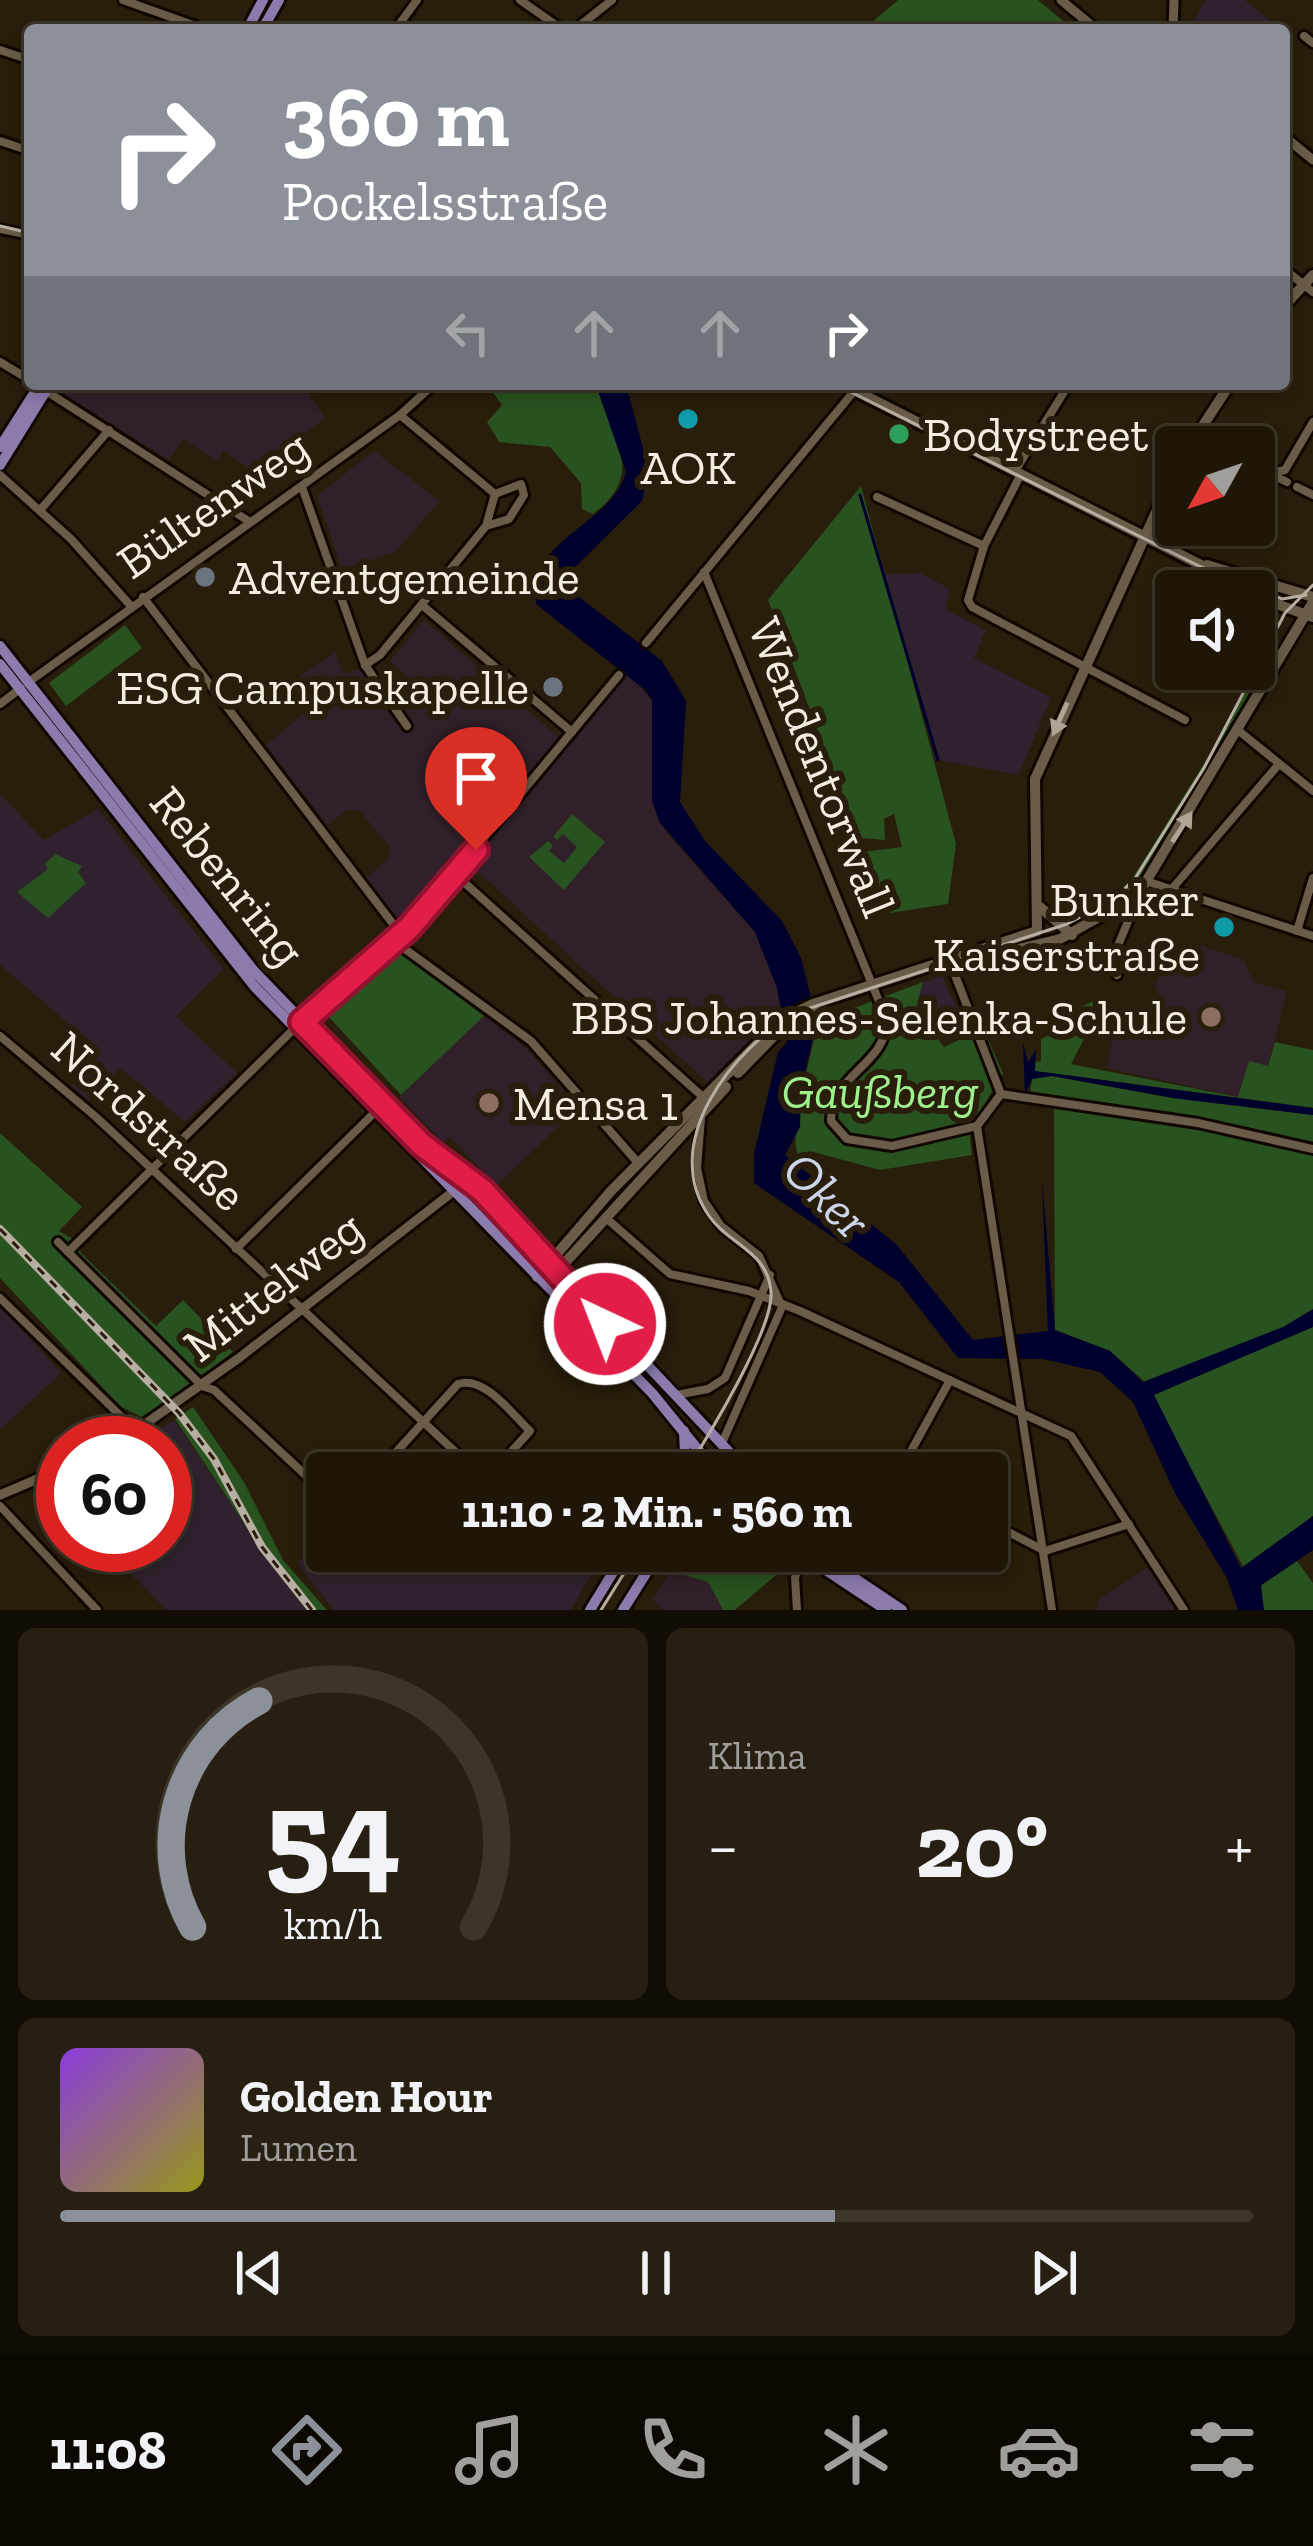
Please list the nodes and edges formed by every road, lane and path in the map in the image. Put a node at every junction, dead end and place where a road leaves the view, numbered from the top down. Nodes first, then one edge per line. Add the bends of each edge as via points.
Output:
1 (123, 0) edge
2 (417, 0) edge
3 (520, 0) edge
4 (611, 0) edge
5 (1061, 0) edge
6 (190, 24) edge
7 (399, 24) edge
8 (554, 24) edge
9 (581, 24) edge
10 (1090, 24) edge
11 (1304, 36) dead end
12 (1313, 44) edge
13 (37, 390) edge
14 (38, 390) edge
15 (48, 390) edge
16 (427, 390) edge
17 (855, 390) edge
18 (863, 390) edge
19 (1066, 390) edge
20 (1226, 390) edge
21 (400, 415) junction
22 (1313, 422) edge
23 (1202, 426) edge
24 (109, 430) junction
25 (0, 447) edge
26 (0, 465) edge
27 (1275, 472) edge
28 (1018, 473) junction
29 (0, 475) edge
30 (1275, 476) edge
31 (1287, 482) dead end
32 (302, 487) junction
33 (1297, 488) dead end
34 (495, 494) junction
35 (1313, 495) edge
36 (877, 496) dead end
37 (41, 509) junction
38 (1155, 515) edge
39 (250, 522) junction
40 (487, 526) junction
41 (1145, 537) junction
42 (984, 546) junction
43 (1201, 565) junction
44 (1209, 570) edge
45 (704, 572) junction
46 (143, 596) junction
47 (1313, 599) edge
48 (1275, 603) edge
49 (422, 605) junction
50 (130, 606) junction
51 (1308, 615) edge
52 (646, 643) dead end
53 (0, 646) edge
54 (0, 664) edge
55 (365, 664) junction
56 (1084, 667) junction
57 (619, 675) dead end
58 (26, 685) junction
59 (0, 704) edge
60 (1185, 720) dead end
61 (407, 726) dead end
62 (1239, 731) junction
63 (572, 732) junction
64 (1280, 764) junction
65 (1311, 786) edge
66 (456, 875) junction
67 (1313, 878) edge
68 (1149, 882) junction
69 (1171, 890) junction
70 (1040, 907) junction
71 (1132, 912) dead end
72 (1297, 931) junction
73 (398, 935) junction
74 (1072, 935) junction
75 (1313, 936) edge
76 (951, 962) junction
77 (1117, 975) dead end
78 (874, 987) junction
79 (299, 1026) junction
80 (0, 1036) edge
81 (1001, 1094) junction
82 (704, 1105) junction
83 (375, 1112) junction
84 (976, 1126) junction
85 (1313, 1149) edge
86 (640, 1166) junction
87 (152, 1170) junction
88 (468, 1180) junction
89 (454, 1191) junction
90 (606, 1218) junction
91 (58, 1242) dead end
92 (236, 1250) junction
93 (68, 1252) junction
94 (552, 1266) junction
95 (770, 1274) junction
96 (537, 1277) junction
97 (763, 1296) junction
98 (0, 1298) edge
99 (781, 1304) junction
100 (301, 1310) junction
101 (950, 1380) junction
102 (202, 1386) junction
103 (674, 1396) junction
104 (108, 1409) junction
105 (1022, 1412) junction
106 (111, 1416) edge
107 (117, 1416) edge
108 (161, 1416) edge
109 (424, 1423) junction
110 (684, 1427) junction
111 (700, 1435) junction
112 (724, 1449) junction
113 (397, 1452) edge
114 (455, 1452) edge
115 (511, 1452) edge
116 (686, 1452) edge
117 (687, 1452) edge
118 (705, 1452) edge
119 (722, 1452) edge
120 (727, 1452) edge
121 (911, 1452) edge
122 (306, 1475) edge
123 (36, 1480) edge
124 (0, 1495) edge
125 (0, 1506) edge
126 (1129, 1524) junction
127 (1008, 1532) edge
128 (1045, 1551) junction
129 (613, 1572) edge
130 (636, 1572) edge
131 (647, 1572) edge
132 (797, 1572) edge
133 (832, 1572) edge
134 (839, 1572) edge
135 (846, 1572) edge
136 (844, 1575) junction
137 (636, 1590) junction
138 (97, 1610) edge
139 (590, 1610) edge
140 (623, 1610) edge
141 (796, 1610) edge
142 (886, 1610) edge
143 (902, 1610) edge
144 (1052, 1610) edge
145 (1184, 1610) edge

1 - 6 street
2 - 7 street
3 - 8 street
4 - 9 street
5 - 10 street
11 - 12 street
13 - 25 main road
14 - 26 main road
15 - 24 street
16 - 21 street, Bültenweg
17 - 45 street
18 - 28 main road
19 - 28 street
20 - 23 main road
21 - 32 street, Bültenweg
21 - 34 street
22 - 27 street via 1285,470
24 - 37 street
24 - 39 street
28 - 41 main road
28 - 42 street
29 - 37 street
30 - 31 street
32 - 39 street, Bültenweg
32 - 55 street
33 - 35 street
34 - 40 street
34 - 40 street via 515,483 524,489 513,516
36 - 42 street
37 - 50 street
38 - 41 main road
39 - 46 street, Bültenweg
40 - 49 street
41 - 43 main road
41 - 56 main road
42 - 56 street via 972,607
43 - 44 main road
43 - 47 main road
45 - 52 street
45 - 78 street, Wendentorwall
46 - 50 street, Bültenweg
46 - 73 street
47 - 51 main road
48 - 51 main road
49 - 55 street
49 - 63 street
50 - 58 street, Bültenweg
51 - 62 main road
53 - 58 main road, Rebenring
54 - 58 main road, Rebenring
55 - 61 street
56 - 60 street
56 -> 70 main road via 1033,787
57 - 63 street
58 - 59 street, Bültenweg
58 - 79 main road, Rebenring via 227,954
62 - 64 street
68 -> 62 main road
63 - 66 street
64 - 65 street
64 - 69 street
66 - 73 street
66 - 82 street
67 - 72 street
68 - 69 street
68 - 74 main road via 1119,911
69 - 72 street
70 - 74 main road
70 - 76 main road via 1037,931
71 - 77 street via 1111,962
72 - 75 street
73 - 79 street
73 - 86 street via 405,949 531,1041
74 - 76 main road
76 - 78 main road
76 - 81 street
78 - 82 main road via 783,1023
78 - 84 street, Wendentorwall via 885,1041 836,1094 837,1131 862,1145 892,1146
79 - 83 main road, Rebenring
79 - 87 street
79 - 88 main road, Rebenring
80 - 87 street, Nordstraße
81 - 84 street
81 - 85 street
82 - 86 main road
82 - 90 main road
82 - 95 street via 697,1150 704,1201
83 - 89 main road, Rebenring
83 - 92 street
84 - 105 street
86 - 94 main road
87 - 92 street, Nordstraße
87 - 93 street
88 - 89 street, Mittelweg
88 - 94 main road, Rebenring
89 - 96 main road, Rebenring
89 - 100 street, Mittelweg
90 - 94 main road
90 - 97 street via 670,1274
91 - 93 street
92 - 100 street, Nordstraße
93 - 102 street
94 - 96 main road
94 - 103 main road, Rebenring
95 - 97 street
95 - 99 street
96 - 110 main road, Rebenring
97 - 99 street
97 - 103 street via 724,1378
98 - 104 street
99 - 101 street
99 - 112 street
100 - 102 street, Mittelweg
100 - 109 street, Nordstraße
101 - 105 street
101 - 121 street
102 - 108 street, Mittelweg
102 - 122 street
103 - 111 main road, Rebenring
104 - 106 street
104 - 107 street
105 - 126 street via 1074,1439
105 - 128 street
109 - 113 street
109 - 114 street, Nordstraße
109 - 115 street via 458,1384 481,1385 530,1431
110 - 111 main road, Rebenring
110 - 116 main road
111 - 112 main road
111 - 112 main road, Rebenring
111 - 117 main road
111 - 118 main road, Rebenring
112 - 119 main road
112 - 120 main road, Rebenring
123 - 124 street
125 - 138 street
126 - 128 street
126 - 145 street
127 - 128 street
128 - 144 street
129 - 139 main road
130 - 137 main road
131 - 137 main road
132 - 141 street
133 - 142 main road
134 - 136 main road
135 - 136 street
136 - 143 main road
137 - 140 main road

